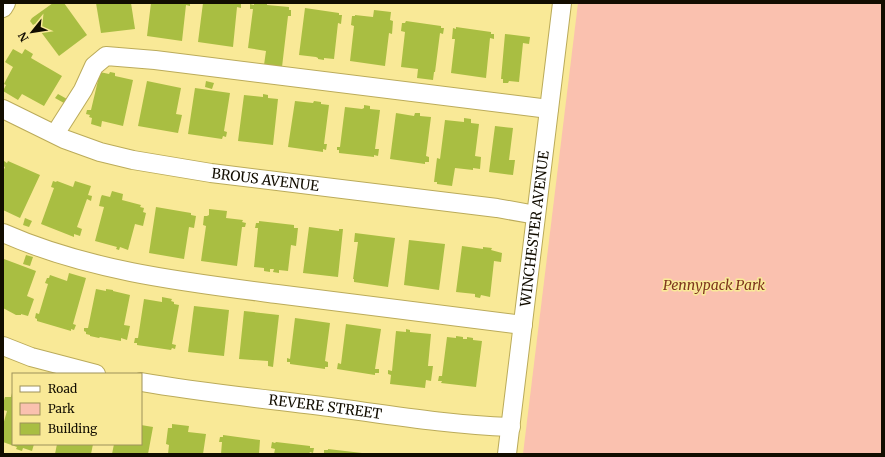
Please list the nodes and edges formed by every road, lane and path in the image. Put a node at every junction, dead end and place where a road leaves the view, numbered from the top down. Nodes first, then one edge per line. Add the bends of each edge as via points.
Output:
1 (6, 3) edge
2 (562, 3) edge
3 (3, 8) edge
4 (3, 109) edge
5 (549, 109) junction
6 (55, 134) junction
7 (536, 215) junction
8 (3, 233) edge
9 (523, 325) junction
10 (3, 346) edge
11 (92, 373) edge
12 (142, 382) edge
13 (511, 427) junction
14 (507, 454) edge

1 - 3 street
2 - 5 street, WINCHESTER AVENUE
4 - 6 street, BROUS AVENUE
5 - 6 street via 106,56 94,66 83,90
5 - 7 street, WINCHESTER AVENUE
6 - 7 street, BROUS AVENUE via 100,152 133,160
7 - 9 street, WINCHESTER AVENUE
8 - 9 street via 88,263 182,282
9 - 13 street, WINCHESTER AVENUE
10 - 11 street via 31,357
12 - 13 street, REVERE STREET via 412,418
13 - 14 street, WINCHESTER AVENUE

